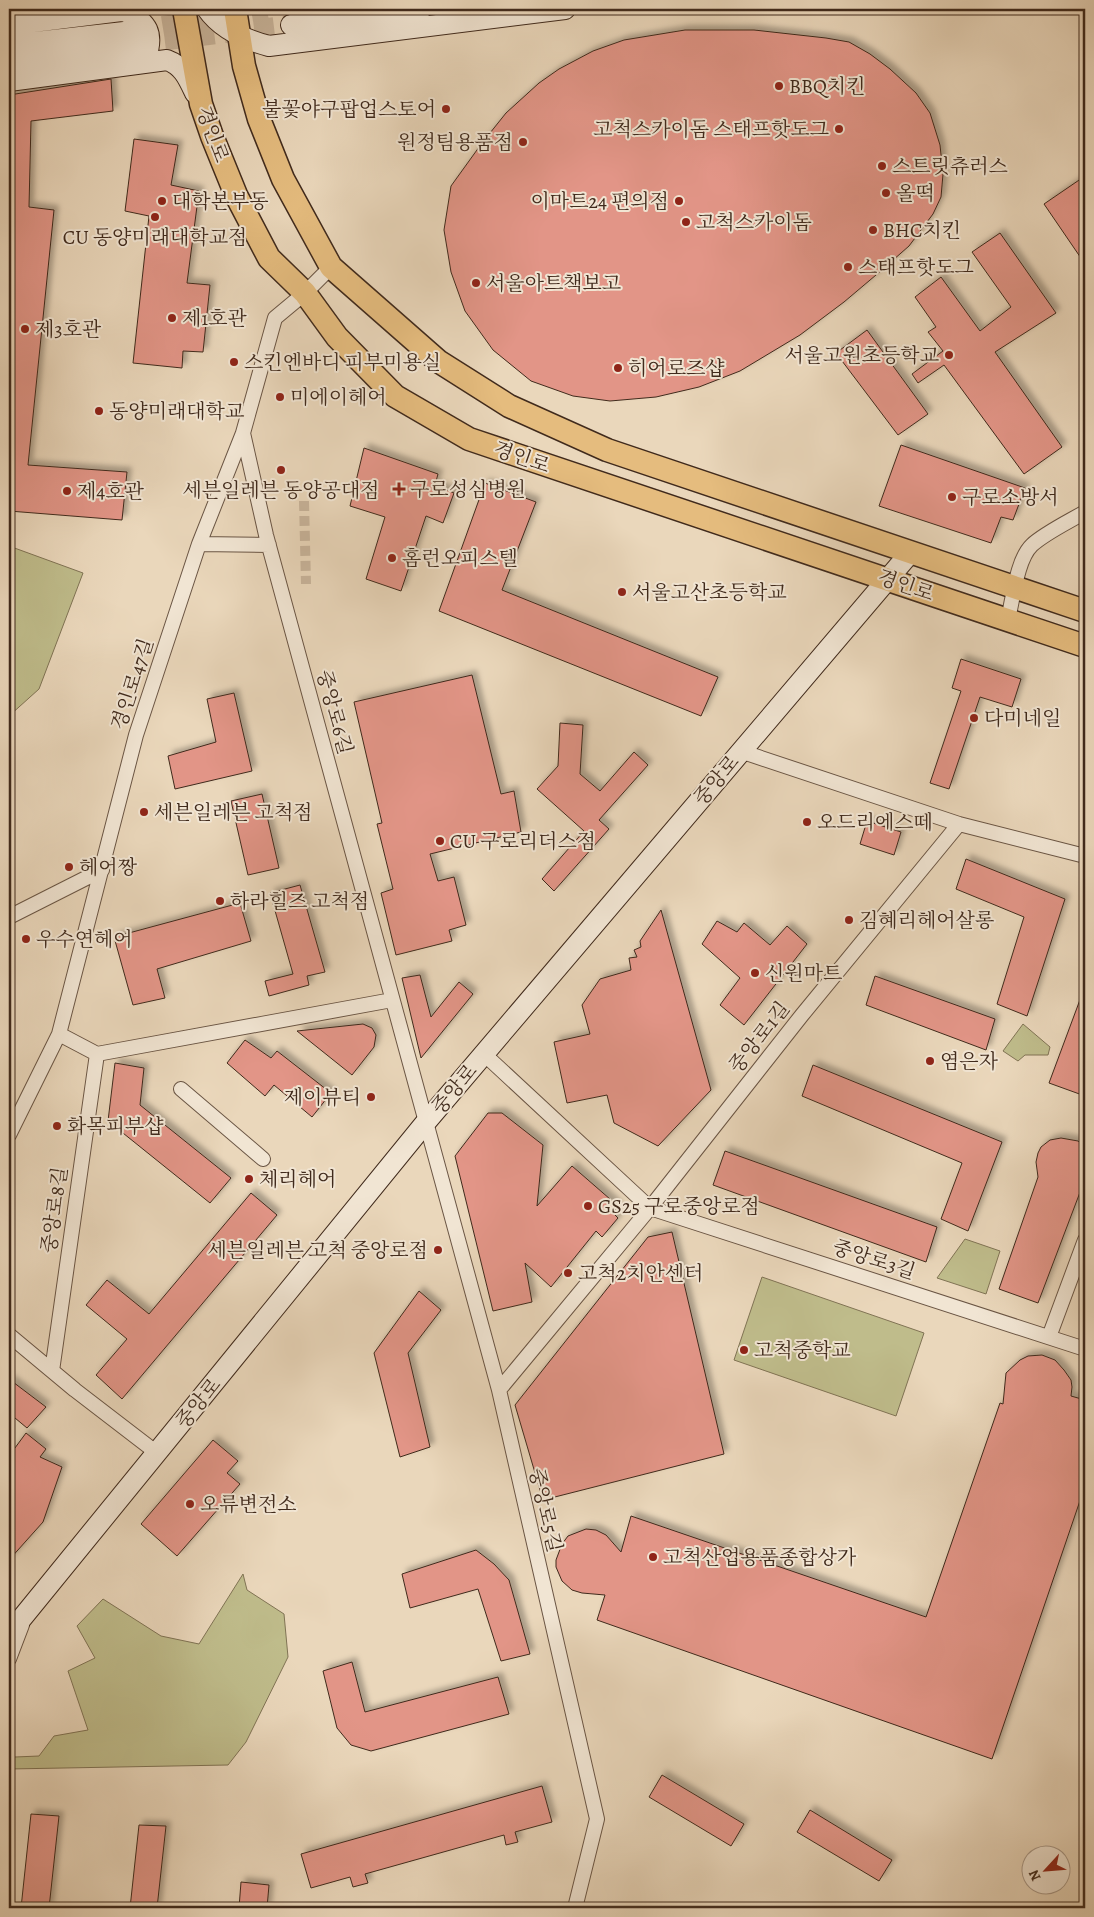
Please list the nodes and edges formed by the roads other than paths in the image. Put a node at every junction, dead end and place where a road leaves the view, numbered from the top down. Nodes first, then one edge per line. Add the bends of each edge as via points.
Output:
1 (184, 9) edge
2 (207, 9) edge
3 (235, 9) edge
4 (421, 9) edge
5 (565, 9) edge
6 (130, 10) edge
7 (9, 25) edge
8 (291, 25) tunnel mouth
9 (240, 36) junction
10 (9, 45) edge
11 (134, 46) junction
12 (9, 61) edge
13 (9, 81) edge
14 (201, 104) junction
15 (331, 267) junction
16 (305, 292) junction
17 (243, 433) junction
18 (1085, 512) edge
19 (199, 544) junction
20 (269, 545) junction
21 (910, 553) junction
22 (887, 579) junction
23 (1016, 587) junction
24 (1085, 611) edge
25 (1008, 619) junction
26 (1085, 646) edge
27 (740, 751) junction
28 (959, 824) junction
29 (1085, 856) edge
30 (102, 870) junction
31 (9, 917) edge
32 (392, 1000) junction
33 (59, 1034) junction
34 (97, 1054) junction
35 (484, 1054) junction
36 (181, 1089) dead end
37 (426, 1122) junction
38 (11, 1126) edge
39 (263, 1159) dead end
40 (650, 1208) junction
41 (1085, 1240) edge
42 (9, 1335) edge
43 (1049, 1337) junction
44 (1085, 1349) edge
45 (52, 1371) junction
46 (498, 1390) junction
47 (156, 1453) junction
48 (27, 1612) junction
49 (9, 1634) edge
50 (9, 1659) edge
51 (575, 1908) edge

1 - 14 main road, 경인로
2 - 9 main road via 225,27
3 - 9 main road, 경인로
4 - 8 main road
5 - 9 main road via 269,46
6 - 7 main road
6 - 11 main road via 146,27 150,38 146,57
9 - 15 main road, 경인로 via 258,119 283,179
10 - 11 main road
11 - 12 main road
11 - 13 main road
11 - 14 main road via 177,63 185,71
14 - 16 main road, 경인로 via 236,195 269,258
15 - 16 street, 경인로47길
15 - 21 main road, 경인로 via 438,361 509,406 615,453
16 - 17 street, 경인로47길 via 275,318
16 - 22 main road, 경인로 via 337,337 395,396 469,439
17 - 19 street, 경인로47길
17 - 20 street, 중앙로6길
18 - 23 street via 1032,545 1021,564
19 - 20 street
19 - 30 street, 경인로47길 via 136,735
20 - 32 street, 중앙로6길
21 - 22 main road, 중앙로
21 - 23 main road, 경인로
22 - 25 main road, 경인로
22 - 27 main road, 중앙로
23 - 24 main road, 경인로
23 - 25 street
25 - 26 main road, 경인로
27 - 28 street
27 - 35 main road, 중앙로
28 - 29 street
28 - 40 street, 중앙로1길 via 802,1015
30 - 31 street
30 - 33 street, 경인로47길
32 - 34 street
32 - 37 street, 중앙로6길
33 - 34 street
33 - 38 street, 경인로47길
34 - 45 street, 중앙로8길
35 - 37 main road, 중앙로
35 - 40 street, 중앙로3길
36 - 39 street
37 - 46 street, 중앙로5길
37 - 47 main road, 중앙로
40 - 43 street, 중앙로3길
40 - 46 street
41 - 43 street
42 - 45 street
43 - 44 street, 중앙로3길
45 - 47 street
46 - 51 street, 중앙로5길 via 597,1819
47 - 48 main road, 중앙로
48 - 49 main road, 중앙로
48 - 50 street

